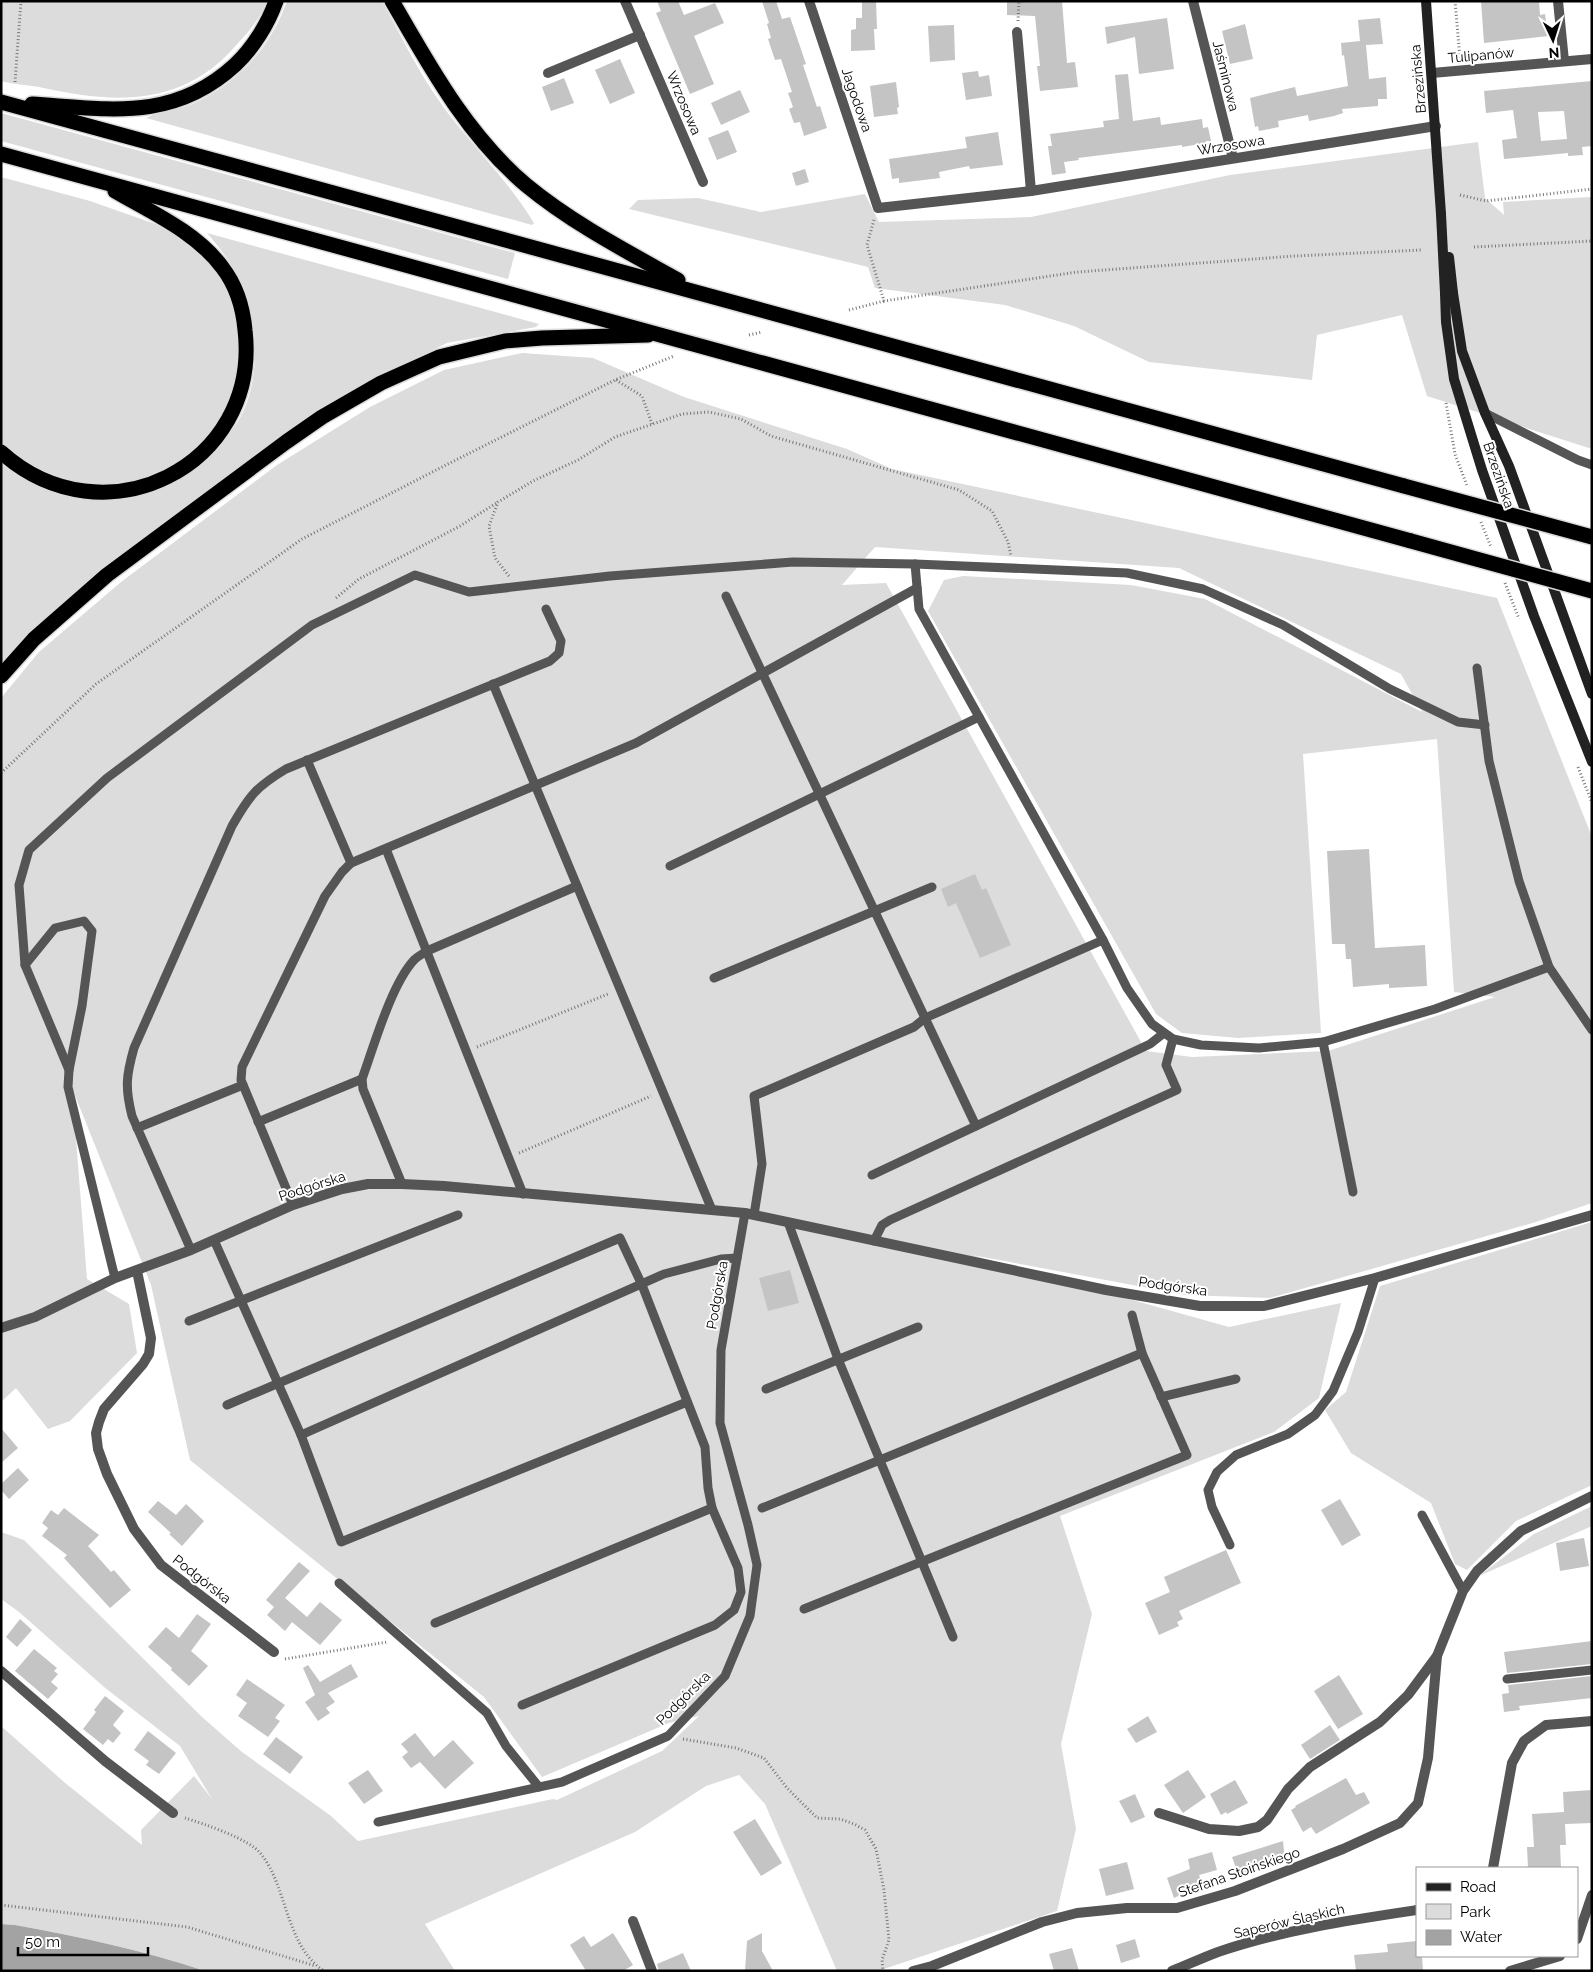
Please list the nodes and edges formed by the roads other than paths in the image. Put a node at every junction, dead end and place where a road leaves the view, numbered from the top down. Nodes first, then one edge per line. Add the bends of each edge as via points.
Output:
1 (276, 1) edge
2 (392, 1) edge
3 (625, 1) edge
4 (809, 1) edge
5 (1192, 1) edge
6 (1426, 1) edge
7 (1558, 1) edge
8 (1017, 32) dead end
9 (640, 35) junction
10 (1592, 59) edge
11 (1564, 61) junction
12 (548, 73) dead end
13 (1432, 73) junction
14 (1, 102) edge
15 (1436, 126) junction
16 (1, 154) edge
17 (1233, 158) junction
18 (96, 180) junction
19 (703, 182) dead end
20 (1031, 192) junction
21 (878, 208) joint
22 (696, 291) junction
23 (1449, 293) junction
24 (662, 334) junction
25 (1485, 413) junction
26 (1, 452) edge
27 (1592, 465) edge
28 (1592, 537) edge
29 (915, 564) junction
30 (917, 588) junction
31 (1592, 591) edge
32 (726, 596) dead end
33 (546, 609) dead end
34 (1477, 668) dead end
35 (763, 673) junction
36 (1, 676) edge
37 (493, 684) junction
38 (1592, 694) edge
39 (980, 717) junction
40 (1485, 725) junction
41 (307, 760) junction
42 (1592, 762) edge
43 (536, 786) junction
44 (819, 794) junction
45 (386, 849) junction
46 (351, 863) junction
47 (670, 866) dead end
48 (577, 886) junction
49 (932, 887) dead end
50 (875, 911) junction
51 (1103, 940) junction
52 (427, 951) junction
53 (25, 965) junction
54 (1549, 967) junction
55 (714, 978) dead end
56 (925, 1018) junction
57 (1592, 1030) edge
58 (1164, 1032) junction
59 (1173, 1039) junction
60 (1323, 1042) junction
61 (69, 1070) junction
62 (362, 1079) junction
63 (243, 1085) junction
64 (258, 1122) junction
65 (976, 1126) junction
66 (137, 1128) junction
67 (872, 1174) dead end
68 (402, 1184) junction
69 (1353, 1192) dead end
70 (523, 1194) junction
71 (292, 1205) junction
72 (712, 1210) junction
73 (458, 1214) dead end
74 (750, 1214) junction
75 (1592, 1215) edge
76 (788, 1222) junction
77 (214, 1240) junction
78 (874, 1241) junction
79 (191, 1250) junction
80 (737, 1258) junction
81 (137, 1271) junction
82 (115, 1278) junction
83 (1375, 1278) junction
84 (642, 1285) junction
85 (241, 1301) junction
86 (1132, 1316) dead end
87 (189, 1321) dead end
88 (918, 1327) dead end
89 (1, 1328) edge
90 (1142, 1353) junction
91 (838, 1359) junction
92 (1236, 1379) dead end
93 (278, 1384) junction
94 (766, 1389) dead end
95 (1161, 1397) junction
96 (687, 1402) junction
97 (227, 1405) dead end
98 (301, 1435) junction
99 (880, 1460) junction
100 (1592, 1496) edge
101 (712, 1508) junction
102 (762, 1508) dead end
103 (1422, 1515) dead end
104 (1230, 1545) dead end
105 (922, 1562) junction
106 (339, 1583) dead end
107 (1463, 1591) junction
108 (804, 1609) dead end
109 (434, 1623) dead end
110 (953, 1637) dead end
111 (274, 1652) road end
112 (1436, 1656) junction
113 (1592, 1670) edge
114 (1, 1671) edge
115 (1506, 1680) dead end
116 (522, 1705) dead end
117 (1592, 1721) edge
118 (539, 1787) junction
119 (173, 1813) road end
120 (1160, 1813) dead end
121 (378, 1822) dead end
122 (1493, 1867) edge
123 (1592, 1895) edge
124 (1416, 1910) edge
125 (634, 1921) dead end
126 (1578, 1936) edge
127 (1557, 1957) edge
128 (652, 1971) edge
129 (913, 1971) edge
130 (1172, 1971) edge
131 (1510, 1971) edge

1 - 14 highway via 272,15 242,58 201,91 176,102 112,109
2 - 22 highway via 463,117 525,184 575,221
3 - 9 street, Wrzosowa
4 - 21 street, Jagodowa
5 - 17 street, Jaśminowa
6 - 13 main road, Brzezińska
7 - 11 street
8 - 20 street
9 - 12 street
9 - 19 street, Wrzosowa
10 - 11 street, Tulipanów
11 - 13 street, Tulipanów
13 - 15 main road, Brzezińska
14 - 22 highway
15 - 17 street, Wrzosowa
15 - 23 main road, Brzezińska, bridge
16 - 18 highway
17 - 20 street, Wrzosowa
18 - 24 highway
18 - 26 highway via 175,226 223,268 240,302 246,340 244,377 233,409 215,438 172,476 121,492 73,490 37,476
20 - 21 street, Wrzosowa
22 - 28 highway, bridge
23 - 25 main road, Brzezińska via 1462,351
23 - 42 main road, Brzezińska via 1446,322 1454,379 1482,470 1534,616
24 - 31 highway, bridge
24 - 36 highway via 505,341 439,357 381,383 286,442 107,575 34,639
25 - 27 lane
25 - 38 main road, Brzezińska via 1509,466
29 - 30 lane
29 - 40 lane via 1127,573 1203,589 1284,625 1398,693 1458,722
29 - 53 lane via 793,562 610,576 469,592 415,576 312,626 107,778 29,850 19,884
30 - 35 lane
30 - 39 lane via 919,609
32 - 35 lane
33 - 37 lane via 561,641 559,653 550,661
34 - 40 lane
35 - 43 lane via 636,743
35 - 44 lane
37 - 41 lane
37 - 43 lane
39 - 44 lane
39 - 51 lane
40 - 54 lane via 1489,761 1519,881
41 - 46 lane
41 - 66 lane via 263,782 246,801 232,826 134,1048 127,1073 127,1095
43 - 45 lane
43 - 48 lane
44 - 47 lane
44 - 50 lane
45 - 46 lane
45 - 52 lane
46 - 63 lane via 325,896 297,951 242,1067
48 - 52 lane
48 - 72 lane
49 - 50 lane
50 - 55 lane
50 - 56 lane
51 - 56 lane
51 - 58 lane via 1127,988 1152,1024
52 - 62 lane via 406,971 388,1008
52 - 70 lane
53 - 61 lane
53 - 61 lane via 55,928 84,921 92,931
54 - 57 lane
54 - 60 lane via 1435,1009
56 - 65 lane
56 - 74 lane via 914,1027 754,1096 762,1164
58 - 59 lane
58 - 65 lane via 1150,1044
59 - 60 lane via 1201,1045 1259,1048
59 - 78 lane via 1166,1065 1177,1090 890,1220 882,1225
60 - 69 lane
61 - 82 lane via 68,1087
62 - 64 lane
62 - 68 lane via 363,1089
63 - 64 lane
63 - 66 lane
64 - 71 lane
65 - 67 lane
66 - 79 lane
68 - 70 street, Podgórska
68 - 71 street, Podgórska via 368,1184
70 - 72 street, Podgórska
71 - 77 street, Podgórska
72 - 74 street, Podgórska
73 - 85 lane
74 - 76 street, Podgórska
74 - 80 lane, Podgórska
75 - 83 street, Podgórska
76 - 78 street, Podgórska
76 - 91 lane
77 - 79 street, Podgórska
77 - 85 lane
78 - 83 street, Podgórska via 1106,1290 1200,1306 1264,1306
79 - 81 street, Podgórska
80 - 84 lane via 720,1259 664,1274
80 - 118 lane, Podgórska via 721,1350 720,1423 757,1565 750,1616 725,1676 668,1736 562,1782
81 - 82 street, Podgórska
81 - 111 street, Podgórska via 151,1338 149,1354 104,1409 96,1433 98,1450 134,1529 162,1565
82 - 89 street, Podgórska via 35,1317
83 - 104 lane via 1358,1332 1333,1391 1315,1415 1288,1434 1236,1455 1217,1472 1208,1490 1212,1507
84 - 93 lane via 620,1238
84 - 96 lane
84 - 98 lane
85 - 87 lane
85 - 93 lane
86 - 90 lane
88 - 91 lane
90 - 95 lane
90 - 99 lane
91 - 94 lane
91 - 99 lane
92 - 95 lane
93 - 97 lane
93 - 98 lane
95 - 105 lane via 1187,1455
96 - 98 lane via 341,1542
96 - 101 lane via 705,1447
99 - 102 lane
99 - 105 lane
100 - 107 street, Stefana Stoińskiego via 1521,1531 1476,1571
101 - 109 lane
101 - 116 lane via 738,1568 742,1592 734,1610 715,1624
103 - 107 lane
105 - 108 lane
105 - 110 lane
106 - 118 lane via 487,1713 506,1746
107 - 112 street, Stefana Stoińskiego
112 - 120 street, Stefana Stoińskiego via 1408,1695 1380,1722 1310,1767 1258,1827 1239,1831 1209,1829
112 - 129 street, Stefana Stoińskiego via 1428,1758 1418,1803 1400,1823 1235,1891 1177,1908 1077,1913 1042,1922
113 - 115 lane
114 - 119 street via 105,1762
117 - 122 street via 1546,1725 1524,1741 1512,1763
118 - 121 lane, Podgórska
123 - 126 street
124 - 130 street, Saperów Śląskich via 1276,1936 1219,1952
125 - 128 street
127 - 131 street

